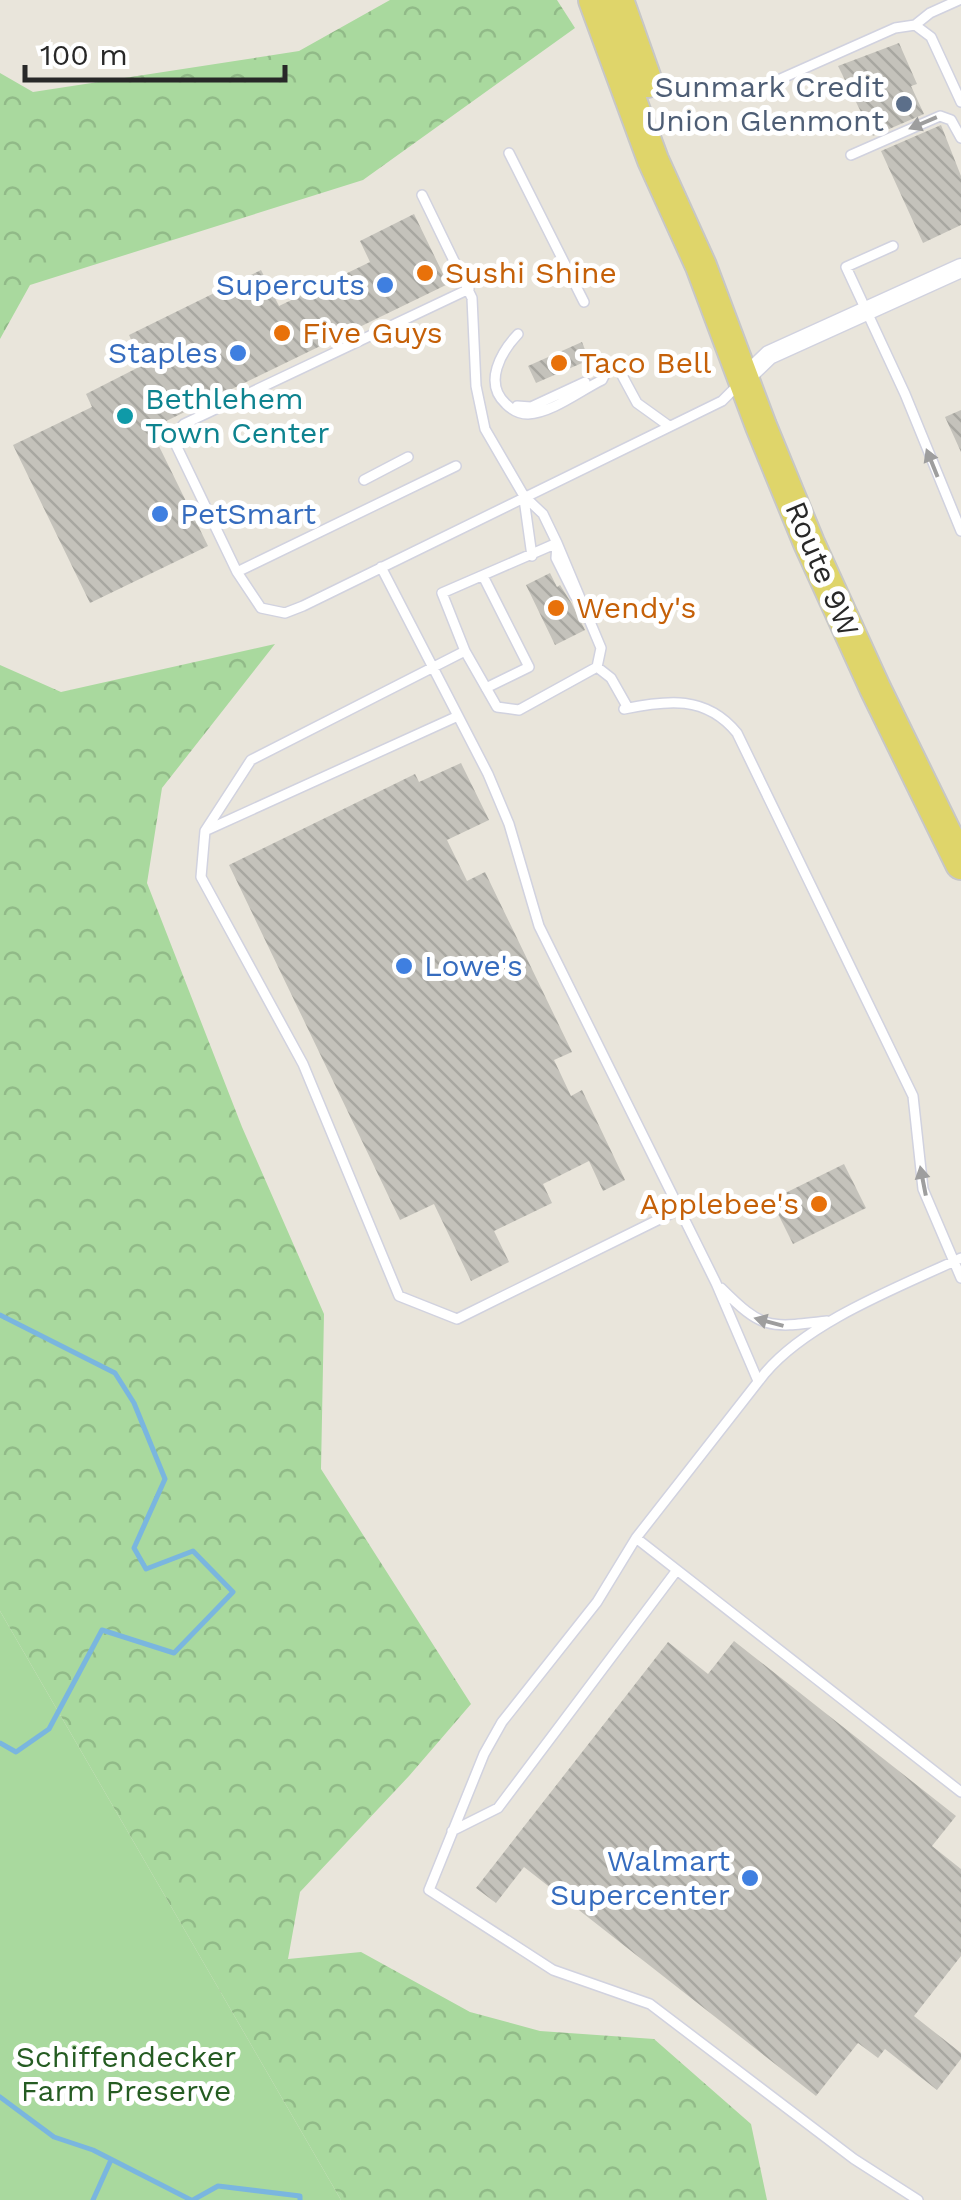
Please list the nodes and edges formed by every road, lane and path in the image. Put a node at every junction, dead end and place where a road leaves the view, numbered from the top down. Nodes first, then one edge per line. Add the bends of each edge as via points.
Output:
1 (594, 0) edge
2 (618, 0) edge
3 (959, 0) edge
4 (915, 25) junction
5 (766, 90) dead end
6 (961, 102) edge
7 (961, 138) edge
8 (509, 153) dead end
9 (851, 155) dead end
10 (422, 195) dead end
11 (892, 246) dead end
12 (701, 266) junction
13 (961, 268) edge
14 (469, 289) junction
15 (584, 302) dead end
16 (866, 311) junction
17 (518, 334) dead end
18 (744, 380) junction
19 (669, 426) junction
20 (408, 457) dead end
21 (456, 466) dead end
22 (364, 480) dead end
23 (524, 496) junction
24 (961, 531) edge
25 (557, 543) junction
26 (532, 556) junction
27 (381, 567) junction
28 (236, 572) junction
29 (483, 576) junction
30 (466, 651) junction
31 (433, 666) junction
32 (598, 667) junction
33 (486, 688) junction
34 (458, 716) junction
35 (205, 831) junction
36 (961, 864) edge
37 (680, 1209) junction
38 (958, 1260) edge
39 (961, 1278) edge
40 (716, 1283) junction
41 (834, 1320) junction
42 (758, 1382) junction
43 (636, 1538) junction
44 (678, 1570) junction
45 (961, 1792) edge
46 (452, 1831) junction
47 (918, 2200) edge

1 - 12 main road, Route 9W
2 - 12 main road, Route 9W via 671,149
3 - 4 lane
4 - 5 lane
4 - 6 lane via 931,37
7 -> 9 lane via 952,120 940,116
8 - 15 lane
10 - 14 lane
11 - 16 lane via 846,268
12 - 18 main road, Route 9W
13 - 16 street
14 - 23 lane via 481,416
14 - 28 lane via 180,428 176,443
16 - 18 street via 769,355
24 -> 16 lane
17 - 19 lane via 500,382 520,407 618,366 637,404
18 - 19 lane via 722,402
18 - 36 main road, Route 9W via 830,591
19 - 23 lane
20 - 22 lane
21 - 28 lane
23 - 25 lane via 543,514
23 - 26 lane
23 - 27 lane
25 - 26 lane
25 - 32 lane via 601,648
26 - 29 lane
27 - 28 lane via 285,613 262,608
27 - 31 lane
29 - 30 lane via 442,593
29 - 33 lane via 529,667
30 - 31 lane
30 - 33 lane
31 - 34 lane
31 - 35 lane via 250,760
32 - 33 lane via 519,710 497,707
38 -> 32 lane via 923,1190 913,1096 737,732 690,702 626,708
34 - 35 lane
34 - 37 lane via 510,824 538,926
35 - 37 lane via 201,876 302,1064 399,1296 458,1320
37 - 40 lane
38 - 39 lane
38 - 41 lane
41 -> 40 lane via 765,1324
40 - 42 lane
41 - 42 lane via 793,1345
42 - 43 lane
43 - 44 lane
43 - 46 lane via 597,1602 502,1722
44 - 45 lane
44 - 46 lane via 498,1808
46 - 47 lane via 429,1890 553,1970 650,2004 854,2160

